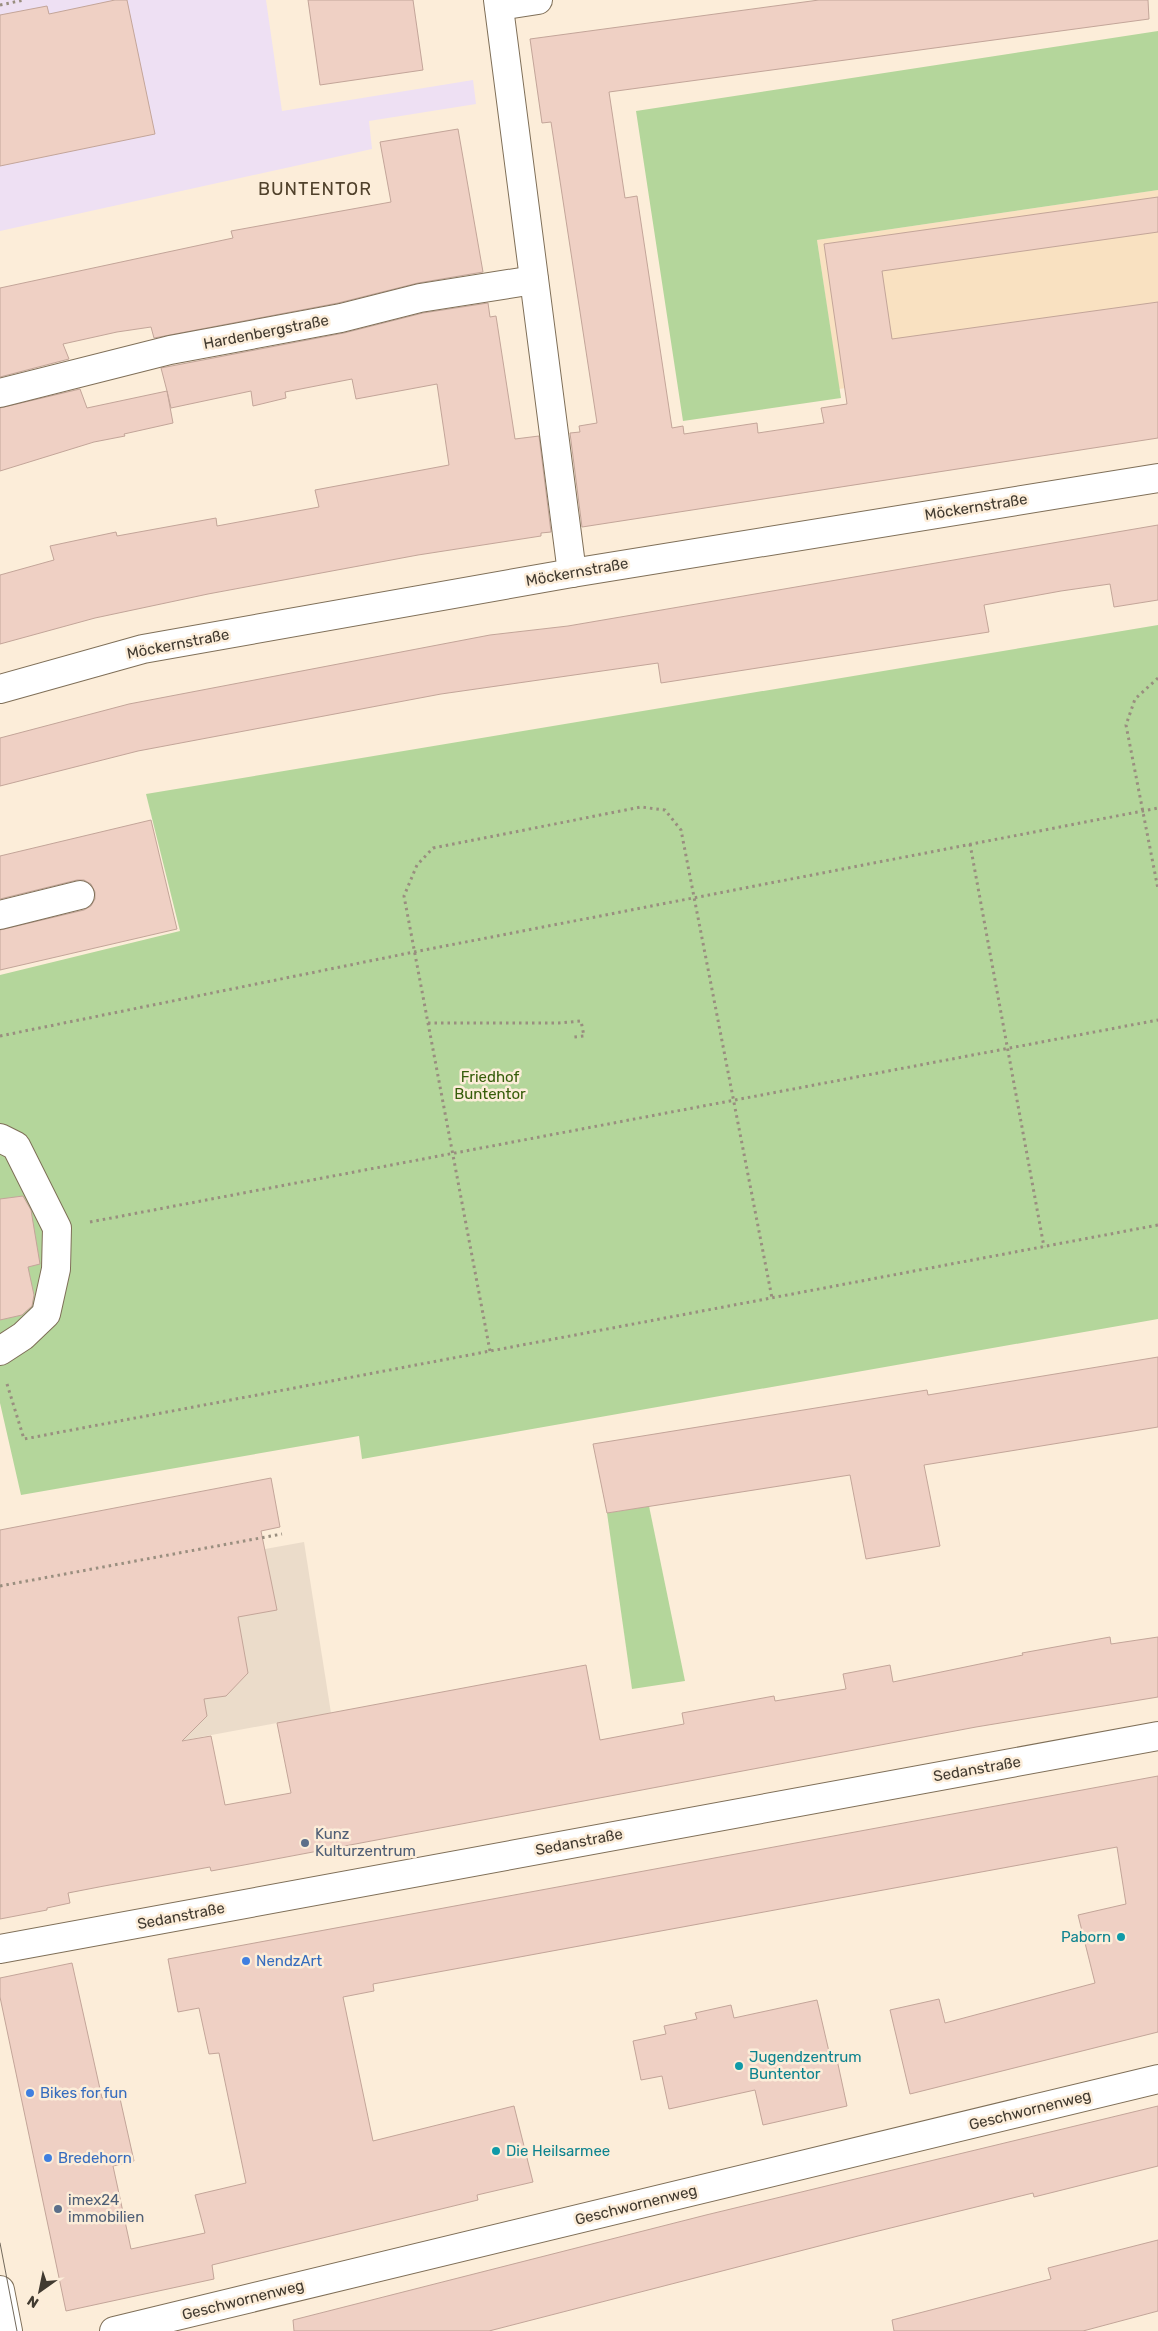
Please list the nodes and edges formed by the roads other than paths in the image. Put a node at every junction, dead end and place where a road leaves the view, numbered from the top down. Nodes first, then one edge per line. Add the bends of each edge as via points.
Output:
1 (538, 0) edge
2 (498, 3) edge
3 (534, 280) junction
4 (0, 393) edge
5 (1158, 478) edge
6 (572, 573) junction
7 (0, 689) edge
8 (80, 895) dead end
9 (0, 915) edge
10 (0, 1138) edge
11 (2, 1364) edge
12 (1158, 1736) edge
13 (0, 1949) edge
14 (1158, 2079) edge
15 (0, 2290) edge
16 (8, 2331) edge
17 (114, 2331) edge

1 - 2 street
2 - 3 street
3 - 4 street, Hardenbergstraße via 420,298 341,318 170,350
3 - 6 street
5 - 6 street, Möckernstraße
6 - 7 street, Möckernstraße via 143,650
8 - 9 street
10 - 11 street via 16,1146 57,1228 56,1269 46,1314 23,1336
12 - 13 street, Sedanstraße
14 - 17 street, Geschwornenweg
15 - 16 street

